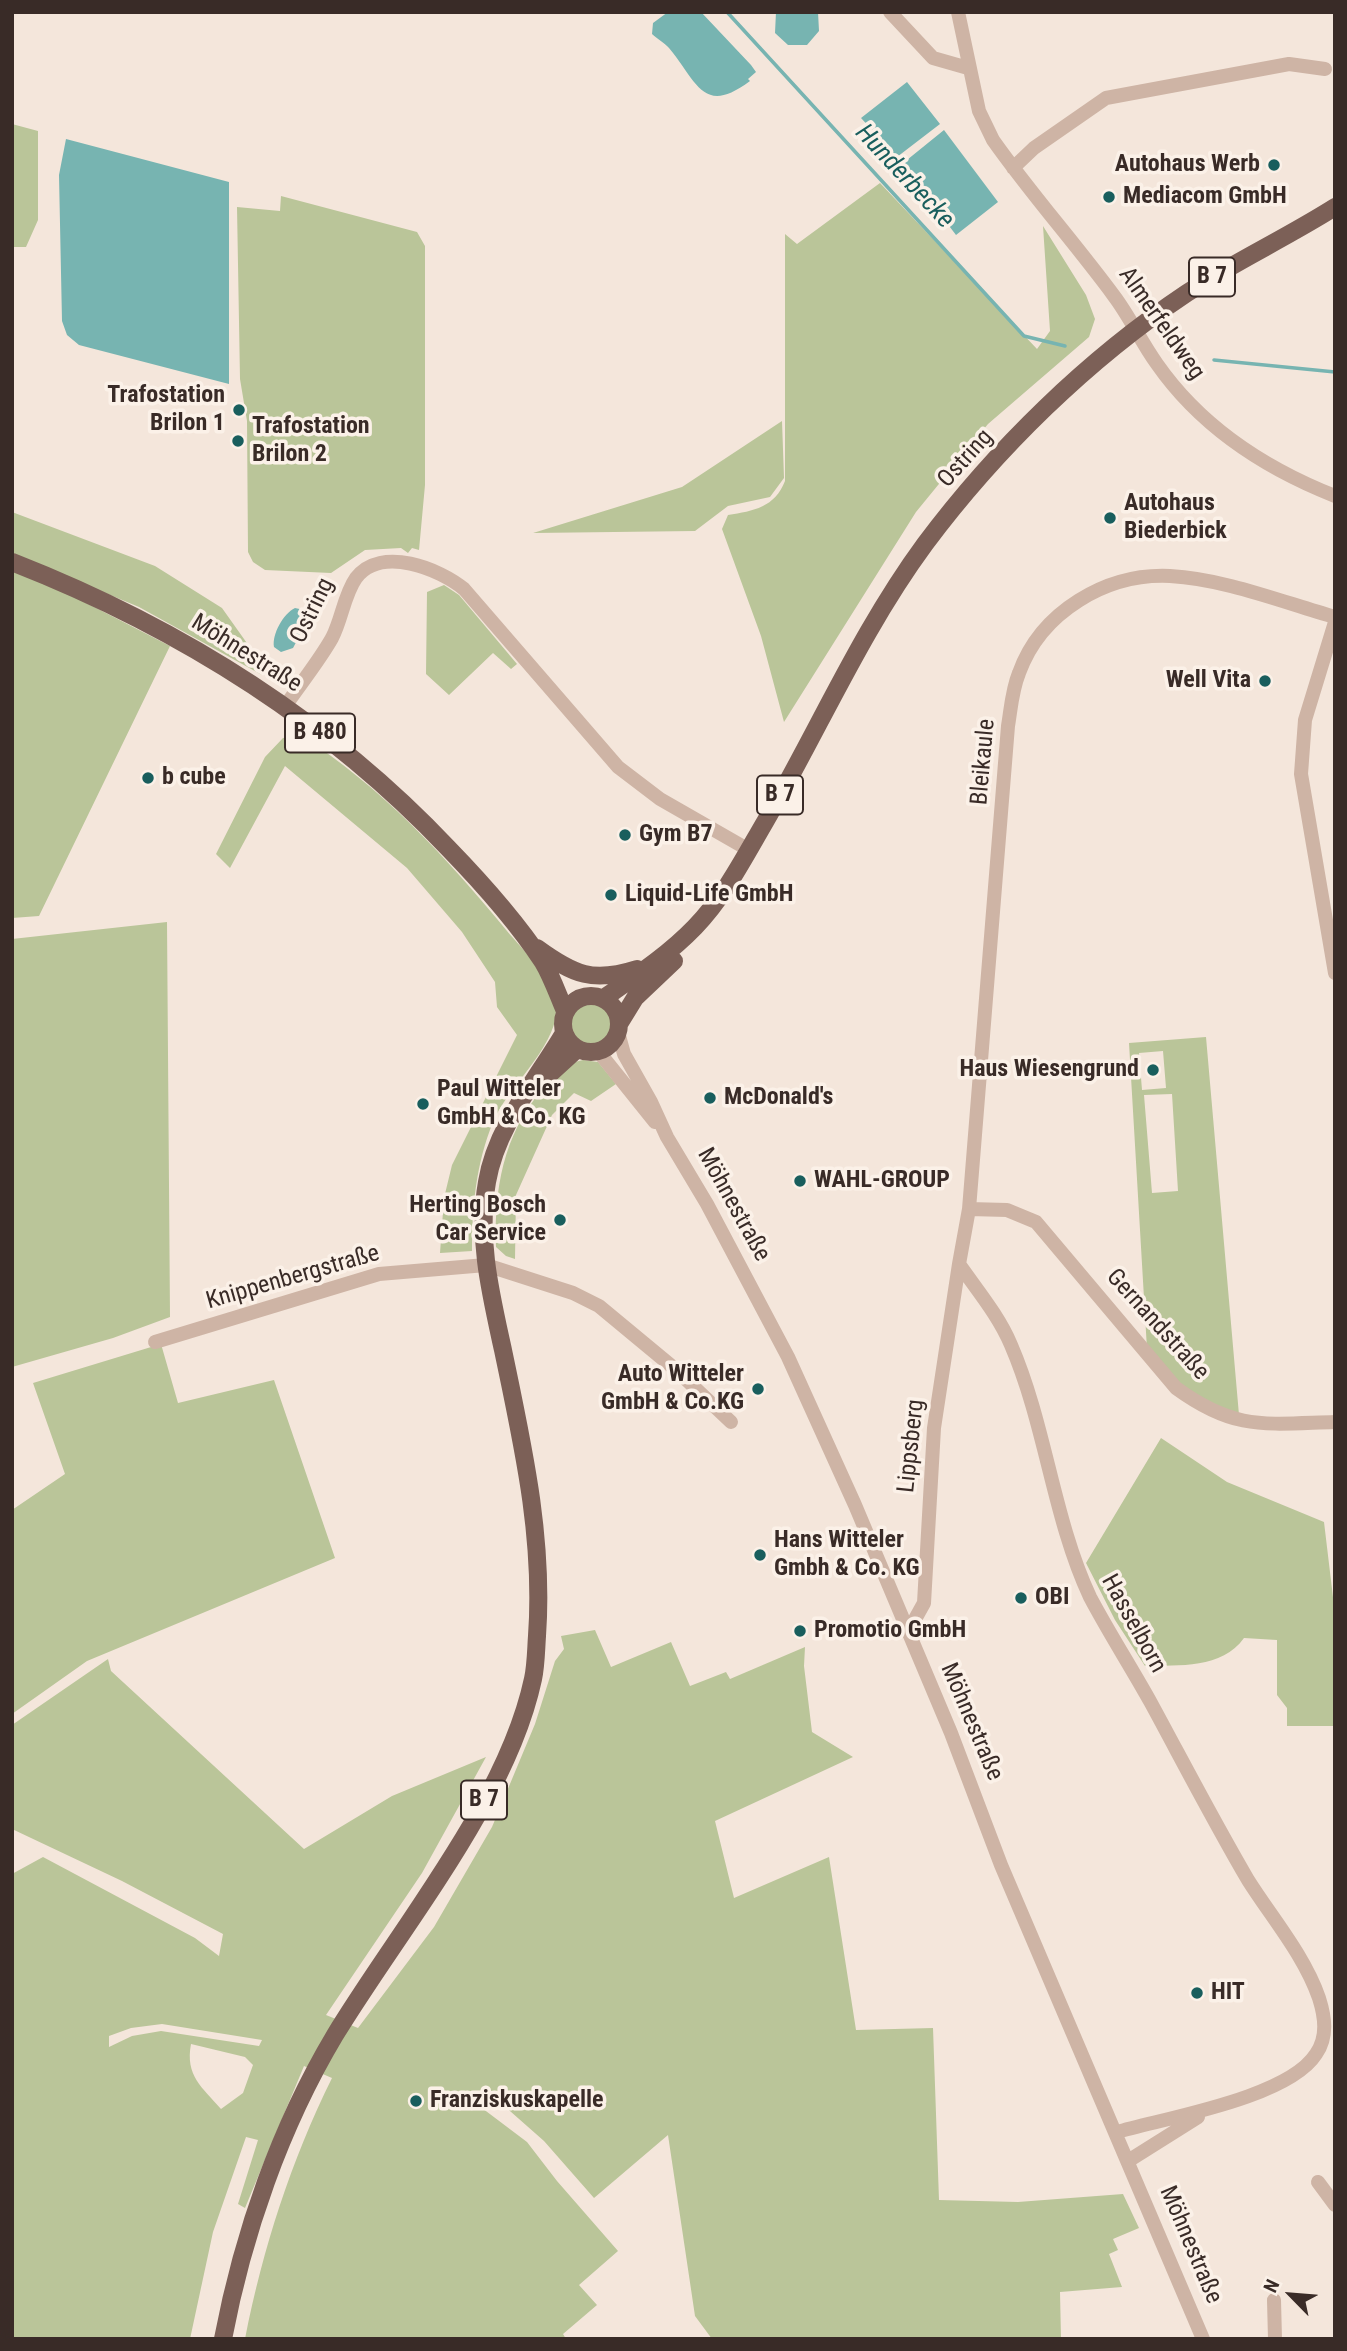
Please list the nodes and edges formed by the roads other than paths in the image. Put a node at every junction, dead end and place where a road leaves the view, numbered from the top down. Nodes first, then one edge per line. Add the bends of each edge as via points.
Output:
1 (890, 12) edge
2 (958, 12) edge
3 (968, 68) junction
4 (1325, 69) dead end
5 (1013, 168) junction
6 (1335, 207) edge
7 (1135, 332) junction
8 (1335, 496) edge
9 (12, 562) edge
10 (1335, 620) edge
11 (285, 705) junction
12 (749, 850) junction
13 (696, 926) junction
14 (528, 941) junction
15 (654, 964) junction
16 (545, 965) junction
17 (1335, 973) edge
18 (586, 996) junction
19 (604, 999) junction
20 (565, 1011) junction
21 (619, 1028) junction
22 (564, 1033) junction
23 (577, 1049) junction
24 (598, 1051) junction
25 (527, 1094) junction
26 (667, 1137) junction
27 (969, 1213) junction
28 (959, 1264) junction
29 (486, 1265) junction
30 (155, 1342) dead end
31 (731, 1422) dead end
32 (1335, 1422) edge
33 (904, 1624) junction
34 (1329, 2035) edge
35 (1208, 2111) junction
36 (1117, 2132) junction
37 (1128, 2161) junction
38 (1318, 2182) dead end
39 (1335, 2206) edge
40 (1274, 2300) dead end
41 (223, 2339) edge
42 (1203, 2339) edge
43 (1275, 2339) edge

1 - 3 street via 933,58
2 - 3 street, Almerfeldweg
3 - 5 street, Almerfeldweg via 979,111
4 - 5 street via 1289,64 1106,98
5 - 7 street, Almerfeldweg via 1117,299
6 - 7 main road, Ostring / B 7 via 1186,293
7 - 8 street, Almerfeldweg via 1211,426 1262,460
7 - 12 main road, Ostring / B 7 via 995,461 926,543 852,657
9 - 11 main road, Möhnestraße / B 480 via 67,583 212,658
10 - 17 street via 1310,699 1301,755
10 - 27 street, Bleikaule via 1210,583 1143,577 1114,582 1072,604 1028,656 1015,685 1009,726
11 - 12 street, Ostring via 328,644 360,574 386,564 425,566 464,589 618,767 660,799
11 - 14 main road, Möhnestraße / B 480 via 405,805
12 - 13 main road, Ostring / B 7
13 - 15 main road, B 7
13 - 21 main road, B 7 via 681,952 635,998
14 - 15 main road via 563,966 588,976 612,976
14 - 16 main road, B 480
15 - 19 main road, B 7
16 - 18 main road, B 480
16 - 20 main road, B 480
18 - 19 main road
18 - 20 main road
19 - 21 main road via 614,1007
20 - 22 main road, B 7
21 - 24 main road, B 7 via 610,1044
21 - 26 street, Möhnestraße via 624,1054
22 - 23 main road
22 - 25 main road, B 7
23 - 24 main road
23 - 25 main road, B 7
24 - 26 street, Möhnestraße
25 - 29 main road, B 7 via 510,1119 489,1172
26 - 33 street, Möhnestraße via 788,1357
27 - 28 street
27 - 32 street, Gernandstraße via 1007,1210 1036,1222 1176,1388 1195,1402 1233,1420 1254,1424
28 - 33 street, Lippsberg via 934,1428 924,1603 914,1621
28 - 34 street, Hasselborn via 1011,1344 1082,1581 1199,1794 1298,1957 1319,2000
29 - 30 street, Knippenbergstraße via 379,1275
29 - 31 street, Knippenbergstraße via 599,1306
29 - 41 main road, B 7 via 535,1517 539,1608 534,1678 489,1793 304,2092 257,2207
33 - 36 street, Möhnestraße via 1001,1865
34 - 35 street, Hasselborn via 1298,2072
35 - 36 street, Hasselborn
35 - 37 street, Hasselborn
36 - 37 street, Möhnestraße
37 - 42 street, Möhnestraße
38 - 39 street
40 - 43 street

